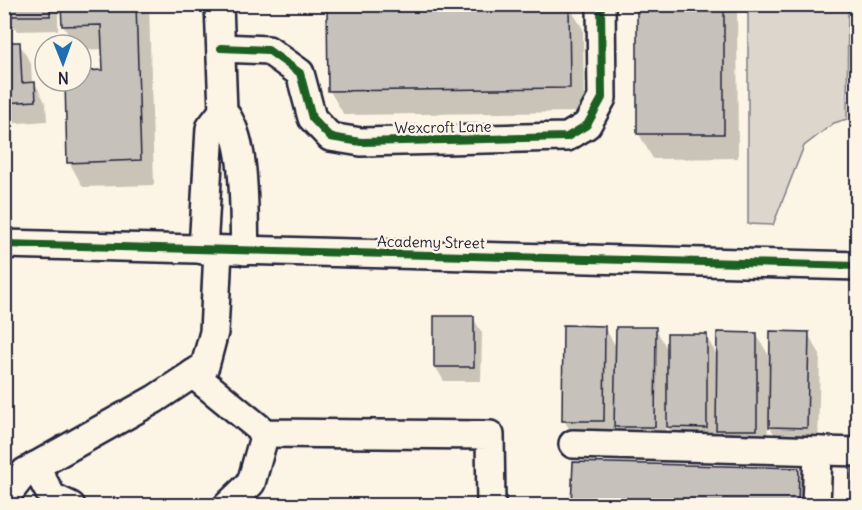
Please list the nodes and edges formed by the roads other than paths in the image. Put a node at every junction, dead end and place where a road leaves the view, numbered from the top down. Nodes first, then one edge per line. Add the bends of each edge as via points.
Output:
1 (219, 4) edge
2 (601, 4) edge
3 (221, 48) junction
4 (223, 111) junction
5 (4, 244) edge
6 (210, 250) junction
7 (245, 251) junction
8 (858, 266) edge
9 (193, 374) junction
10 (265, 433) junction
11 (573, 444) dead end
12 (818, 451) junction
13 (858, 452) edge
14 (35, 466) junction
15 (4, 499) edge
16 (70, 506) edge
17 (227, 506) edge
18 (491, 506) edge
19 (816, 506) edge

1 - 3 street
2 - 3 street, Wexcroft Lane via 602,98 587,125 567,137 362,142 330,137 312,117 300,73 268,50
3 - 4 street
4 - 6 street via 210,129
4 - 7 street via 231,120 238,149
5 - 6 street, Academy Street
6 - 7 street, Academy Street
6 - 9 street via 214,332 205,366
7 - 8 street, Academy Street
9 - 10 street
9 - 14 street
10 - 17 street via 251,483
10 - 18 street via 490,435
11 - 12 street
12 - 13 street
12 - 19 street
14 - 15 street via 25,472
14 - 16 street via 52,497

